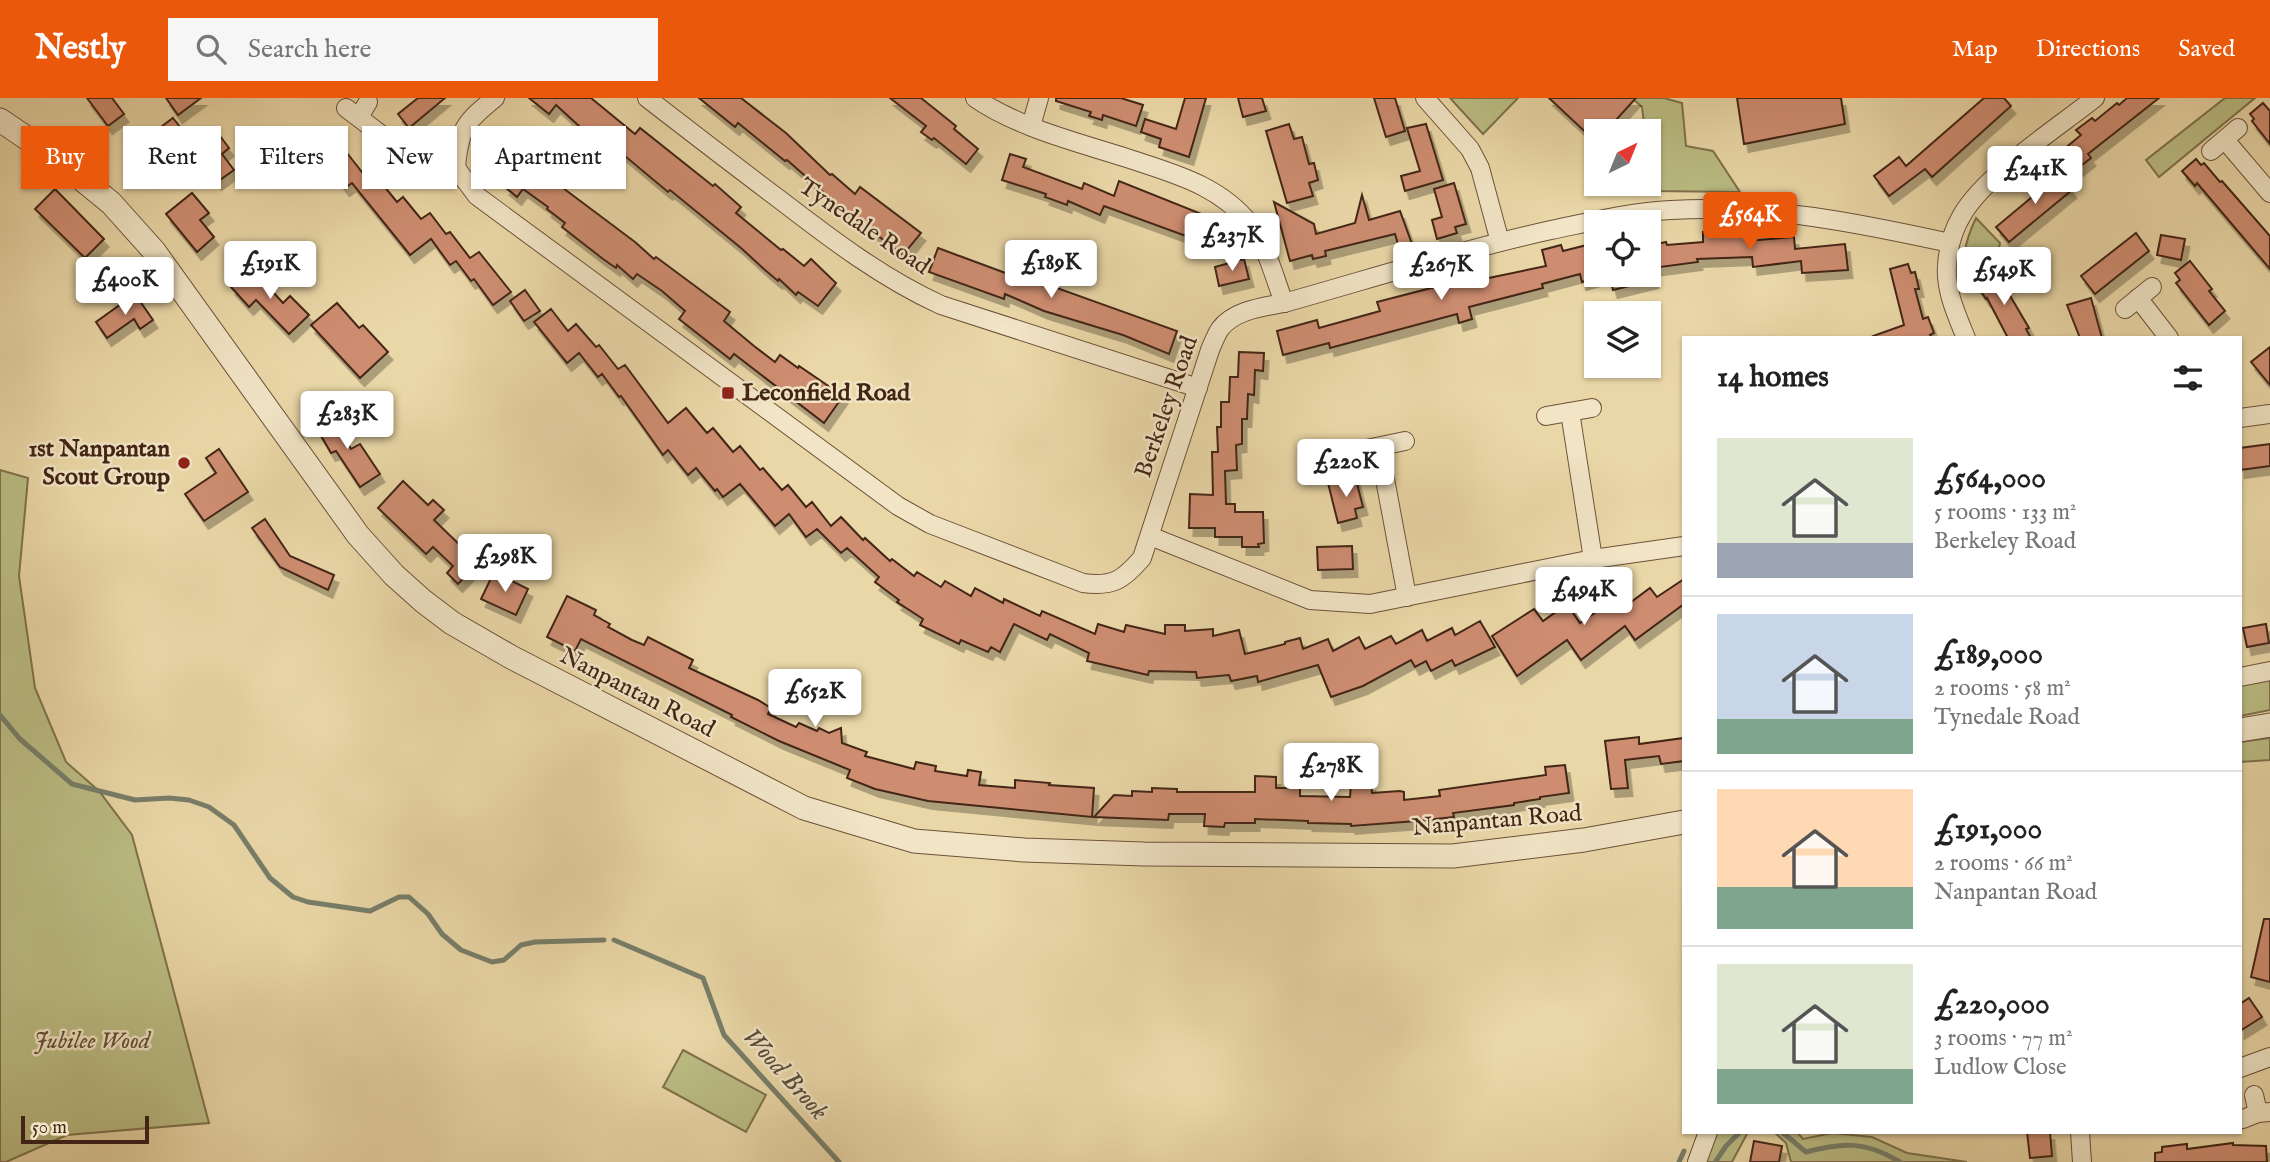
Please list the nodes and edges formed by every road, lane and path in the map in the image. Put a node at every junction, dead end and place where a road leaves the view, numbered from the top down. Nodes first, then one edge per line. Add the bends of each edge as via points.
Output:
1 (495, 98) edge
2 (647, 98) edge
3 (975, 98) edge
4 (1039, 98) edge
5 (1425, 98) edge
6 (2095, 98) edge
7 (358, 109) dead end
8 (0, 121) edge
9 (377, 126) edge
10 (1031, 126) junction
11 (2225, 140) dead end
12 (457, 157) edge
13 (457, 169) edge
14 (2270, 193) edge
15 (1500, 242) junction
16 (1950, 243) junction
17 (2152, 286) dead end
18 (1284, 303) junction
19 (1965, 336) edge
20 (2167, 336) edge
21 (1198, 388) junction
22 (1592, 408) dead end
23 (1570, 412) junction
24 (2270, 414) edge
25 (1546, 416) dead end
26 (2242, 418) edge
27 (1405, 441) dead end
28 (1379, 447) junction
29 (1357, 451) dead end
30 (1150, 536) junction
31 (1682, 546) edge
32 (1593, 559) junction
33 (1407, 597) junction
34 (2270, 671) edge
35 (2242, 677) edge
36 (2269, 726) edge
37 (2242, 730) edge
38 (1682, 822) edge
39 (2270, 1057) edge
40 (2242, 1067) edge
41 (1707, 1134) edge
42 (2080, 1134) edge
43 (1697, 1162) edge
44 (2082, 1162) edge

1 - 12 street via 463,130
2 - 21 street, Tynedale Road via 836,243 914,292
3 - 10 street
4 - 10 street
5 - 15 street via 1470,149 1480,168
6 - 16 street via 1982,190 1961,216
7 - 9 street
8 - 38 street, Nanpantan Road via 56,158 111,203 154,251 358,535 423,601 452,624 511,657 804,808 914,841 1144,854 1453,856
10 - 18 street via 1213,191 1250,225 1265,250
11 - 14 street
13 - 30 street via 477,196 887,498 930,524 1083,583 1103,586 1131,571
15 - 16 street, Berkeley Road via 1671,209 1790,212
15 - 18 street, Berkeley Road
16 - 19 street via 1949,288
17 - 20 street via 2131,304
18 - 21 street, Berkeley Road via 1257,308 1220,328
21 - 30 street, Berkeley Road
22 - 23 street
23 - 25 street
23 - 32 street
24 - 26 street
27 - 28 street
28 - 29 street
28 - 33 street
30 - 33 street via 1310,600 1370,604
31 - 32 street
32 - 33 street
34 - 35 street
36 - 37 street
39 - 40 street
41 - 43 street
42 - 44 street

